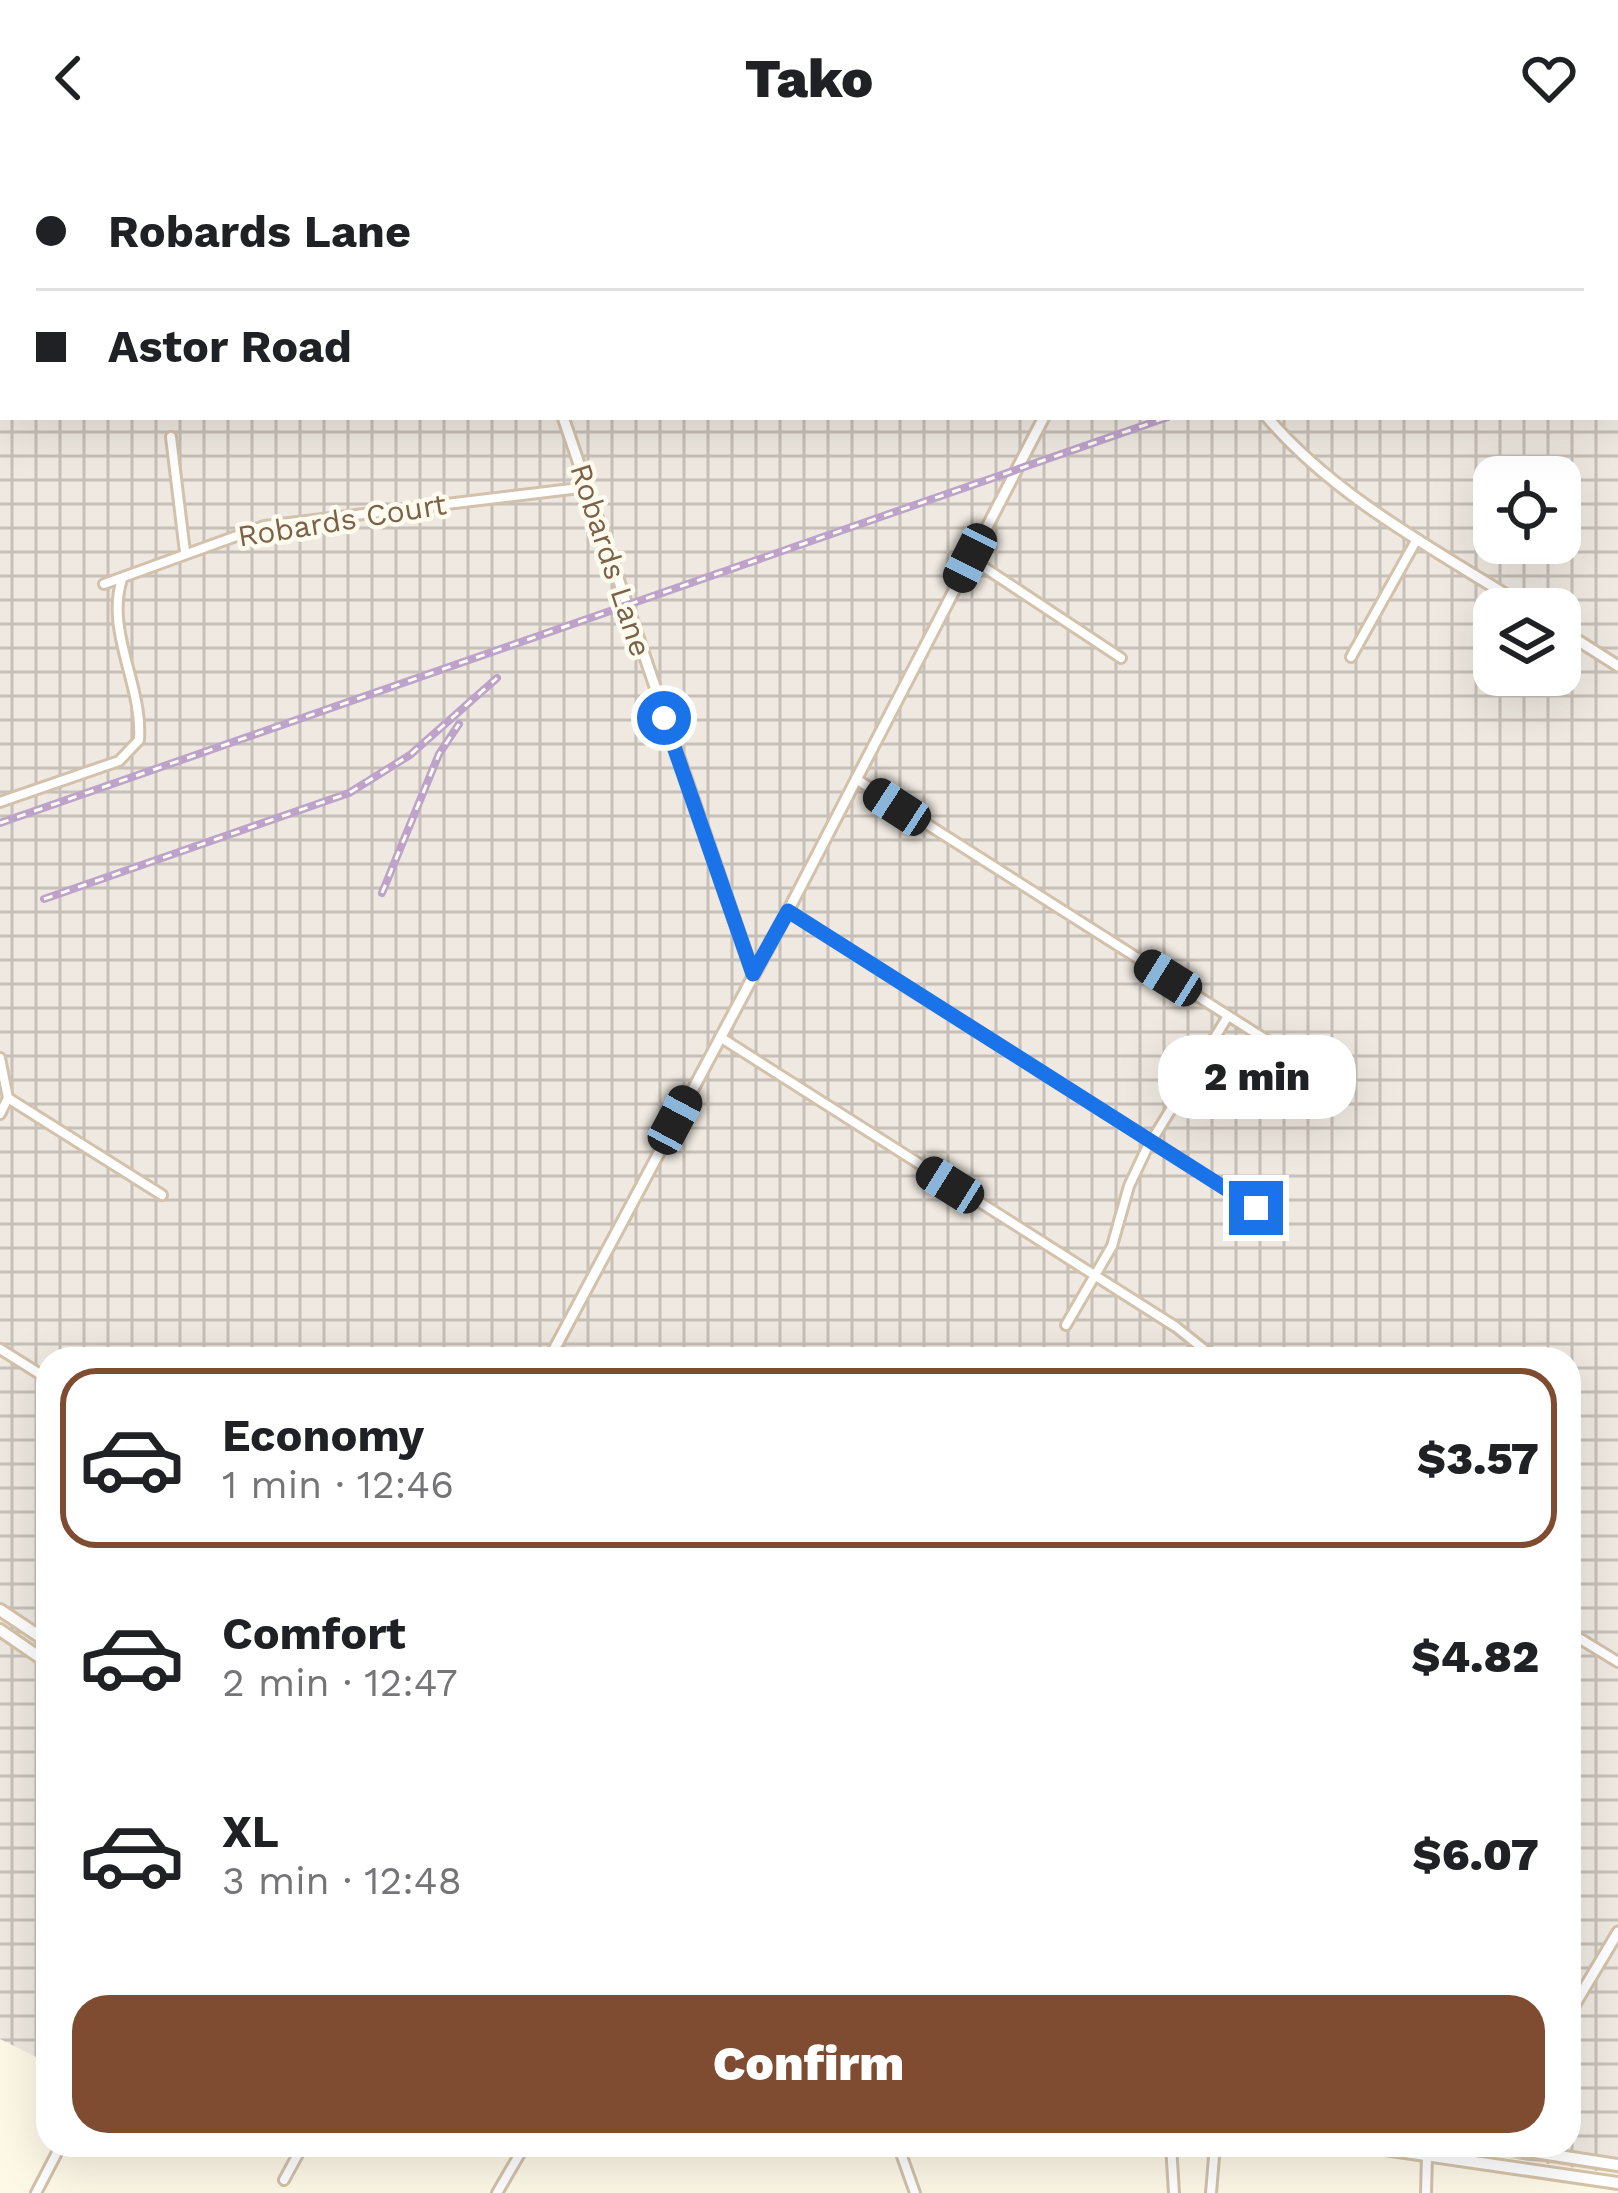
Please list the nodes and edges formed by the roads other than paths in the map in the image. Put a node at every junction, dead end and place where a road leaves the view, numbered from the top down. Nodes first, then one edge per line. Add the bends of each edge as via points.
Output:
1 (564, 420) edge
2 (1042, 420) edge
3 (1270, 420) edge
4 (171, 436) dead end
5 (588, 487) junction
6 (1418, 538) junction
7 (185, 552) junction
8 (970, 558) junction
9 (122, 577) junction
10 (104, 584) dead end
11 (1496, 588) edge
12 (1581, 642) edge
13 (1351, 656) dead end
14 (1121, 658) dead end
15 (1618, 666) edge
16 (856, 779) junction
17 (0, 802) edge
18 (788, 911) junction
19 (753, 974) junction
20 (1228, 1016) junction
21 (720, 1037) junction
22 (0, 1058) edge
23 (1312, 1069) dead end
24 (8, 1098) junction
25 (0, 1114) edge
26 (1151, 1142) junction
27 (162, 1195) dead end
28 (1256, 1208) dead end
29 (1093, 1274) junction
30 (1066, 1325) dead end
31 (555, 1347) edge
32 (1201, 1347) edge
33 (0, 1349) edge
34 (36, 1372) edge
35 (0, 1610) edge
36 (0, 1630) edge
37 (36, 1634) edge
38 (1581, 1639) edge
39 (36, 1655) edge
40 (1618, 1662) edge
41 (1618, 1932) edge
42 (1581, 1994) edge
43 (55, 2157) edge
44 (296, 2157) edge
45 (518, 2157) edge
46 (902, 2157) edge
47 (1172, 2157) edge
48 (1215, 2157) edge
49 (1427, 2157) edge
50 (1443, 2157) edge
51 (1500, 2157) edge
52 (1569, 2157) edge
53 (1499, 2164) junction
54 (1618, 2165) edge
55 (284, 2180) dead end
56 (1618, 2183) edge
57 (36, 2193) edge
58 (496, 2193) edge
59 (914, 2193) edge
60 (1174, 2193) edge
61 (1211, 2193) edge
62 (1426, 2193) edge

1 - 5 street, Robards Lane
2 - 8 street
3 - 6 street via 1321,470
4 - 7 street
5 - 7 street, Robards Court via 264,526
5 - 19 street, Robards Lane
6 - 11 street
6 - 13 street
7 - 9 street, Robards Court
8 - 14 street
8 - 16 street
9 - 10 street, Robards Court
9 - 17 street via 116,607 139,740 118,761
12 - 15 street
16 - 18 street
16 - 20 street
18 - 19 street
18 - 26 street
19 - 21 street
20 - 23 street
20 - 26 street
21 - 29 street
21 - 31 street
22 - 24 street
24 - 25 street
24 - 27 street
26 - 28 street
26 - 29 street via 1112,1246
29 - 30 street
29 - 32 street
33 - 34 street
35 - 37 main road
36 - 39 main road
38 - 40 street
41 - 42 street
43 - 57 street
44 - 55 street
45 - 58 street
46 - 59 street
47 - 60 street
48 - 61 street
49 - 62 street
50 - 53 main road
51 - 53 street
52 - 54 main road
53 - 56 main road

